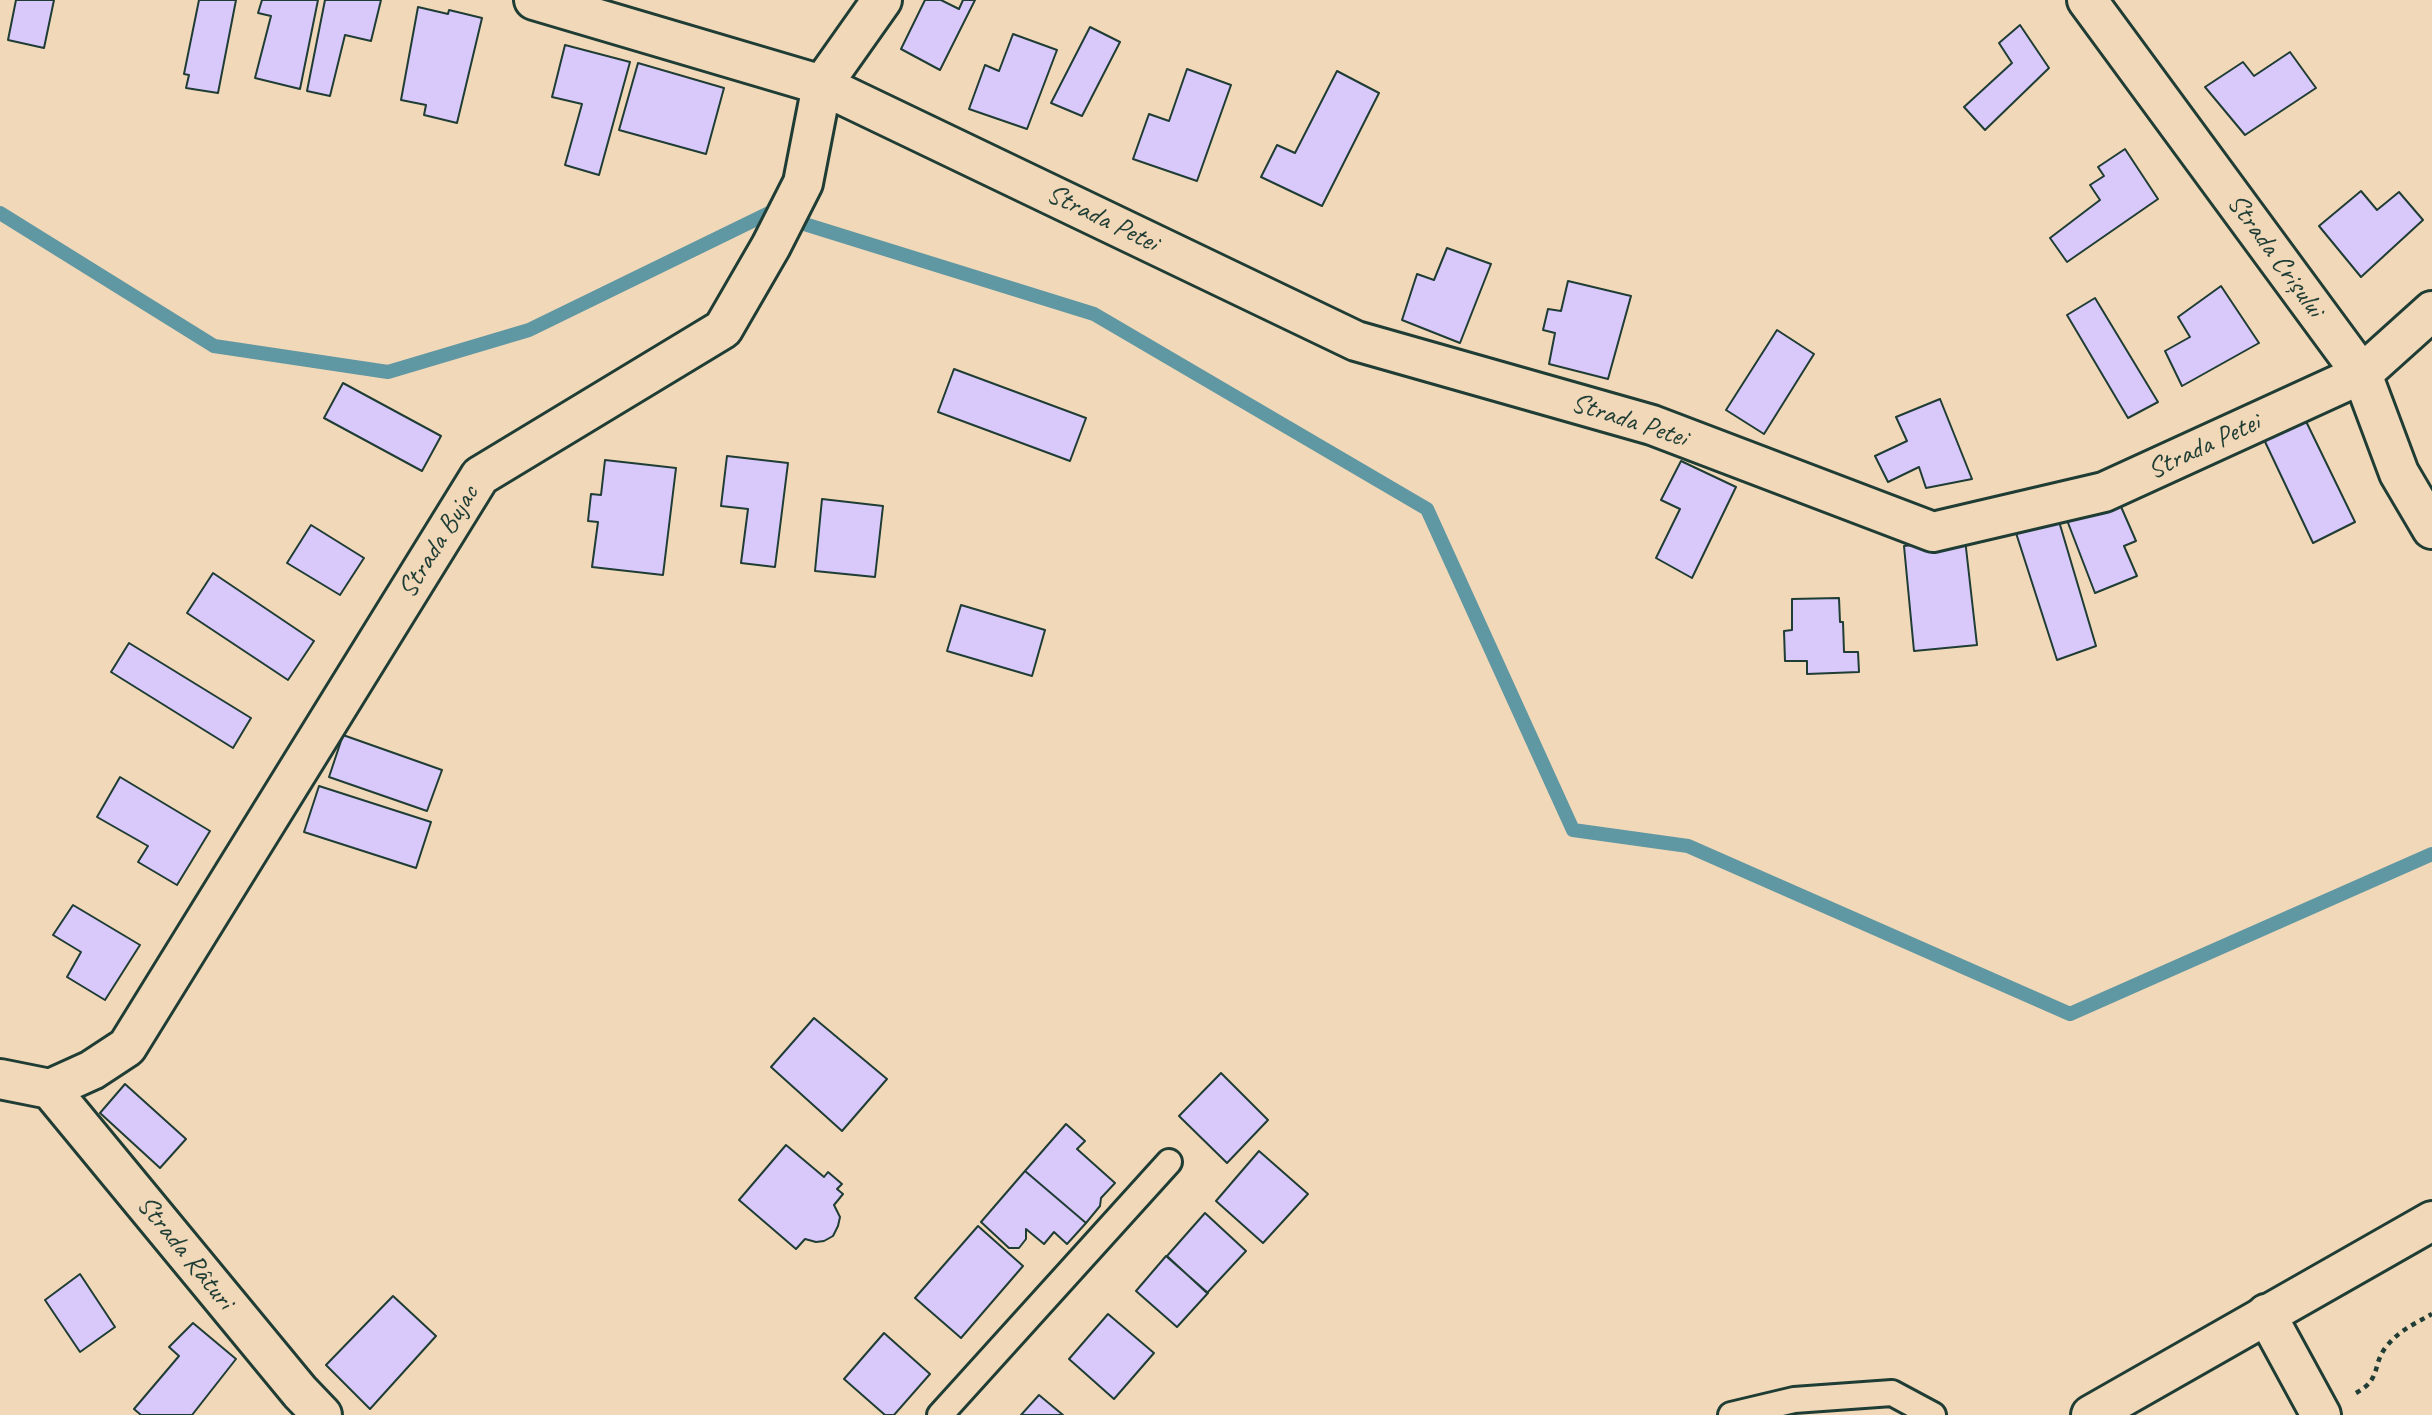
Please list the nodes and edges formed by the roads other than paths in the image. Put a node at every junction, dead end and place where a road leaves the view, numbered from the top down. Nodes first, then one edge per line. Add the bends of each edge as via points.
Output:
1 (534, 0) edge
2 (882, 0) edge
3 (2087, 0) edge
4 (822, 85) junction
5 (2432, 312) edge
6 (2362, 374) junction
7 (2432, 529) edge
8 (0, 1079) edge
9 (50, 1089) junction
10 (1169, 1162) dead end
11 (2432, 1221) edge
12 (2266, 1314) junction
13 (2320, 1414) edge
14 (322, 1415) edge
15 (940, 1415) edge
16 (1731, 1415) edge
17 (1933, 1415) edge
18 (2091, 1415) edge

1 - 4 street, Strada Petei
2 - 4 street, Strada Bujac
3 - 6 street, Strada Crișului
4 - 6 street, Strada Petei via 1356,341 1652,425 1933,532 2104,492
4 - 9 street, Strada Bujac via 803,183 723,328 480,476 127,1047
5 - 6 street, Strada Petei
6 - 7 street, Strada Crișului via 2399,473
8 - 9 street
9 - 14 street, Strada Râturi
10 - 15 lane
11 - 12 street
12 - 13 street
12 - 18 street
16 - 17 lane via 1794,1400 1892,1393

